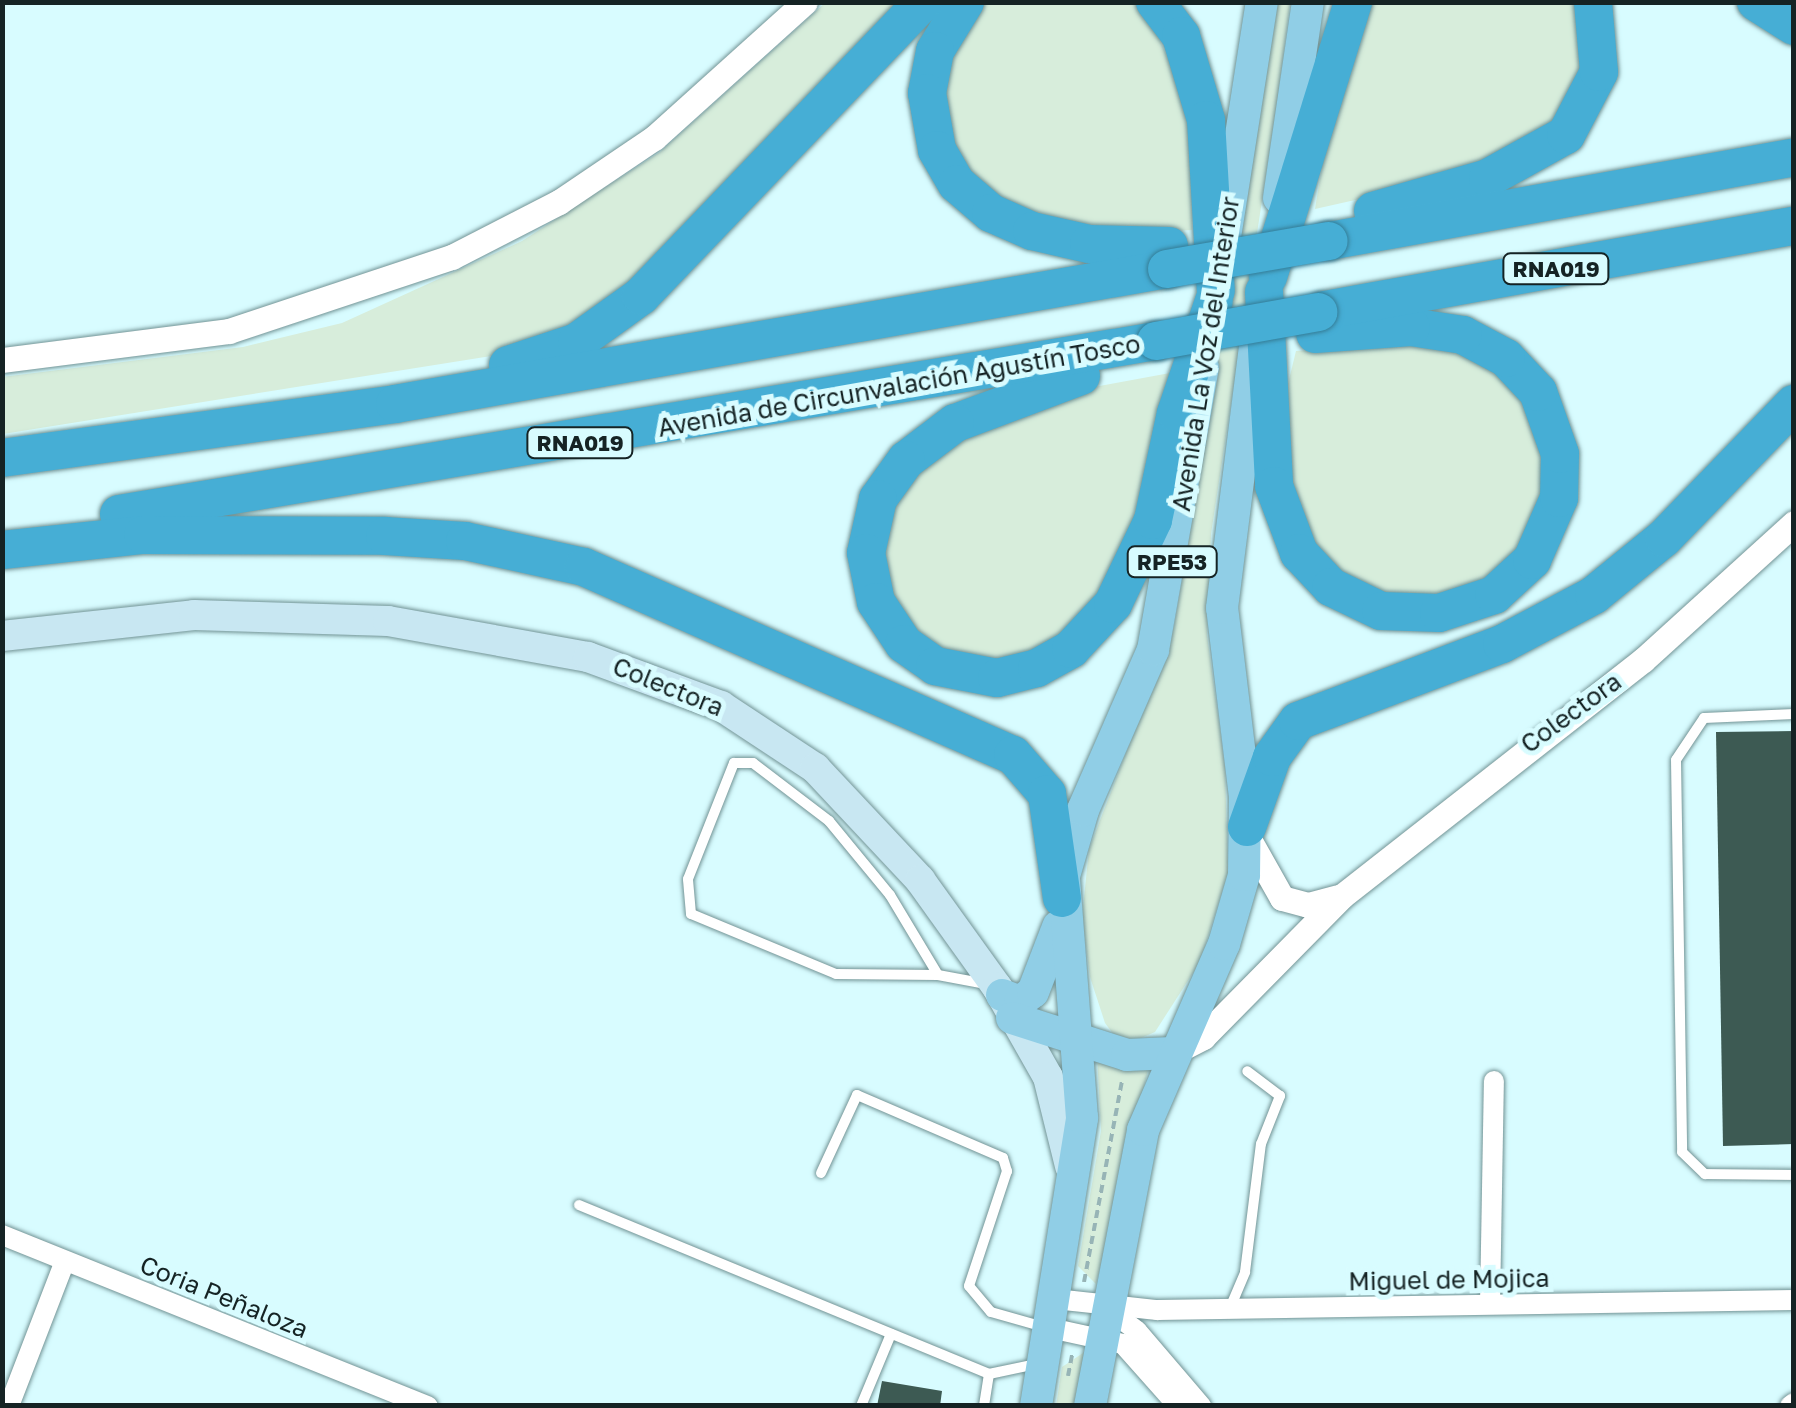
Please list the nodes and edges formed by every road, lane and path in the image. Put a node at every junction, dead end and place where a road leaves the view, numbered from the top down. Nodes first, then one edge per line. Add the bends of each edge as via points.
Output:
1 (805, 2) edge
2 (922, 2) edge
3 (964, 2) edge
4 (1154, 2) edge
5 (1262, 2) edge
6 (1308, 2) edge
7 (1353, 2) edge
8 (1593, 2) edge
9 (1756, 2) edge
10 (1794, 26) edge
11 (1794, 157) edge
12 (1794, 226) edge
13 (1330, 230) junction
14 (1168, 257) junction
15 (1256, 272) junction
16 (1225, 311) junction
17 (1316, 323) junction
18 (1154, 352) junction
19 (2, 360) edge
20 (1794, 404) edge
21 (84, 448) junction
22 (2, 458) edge
23 (1794, 524) edge
24 (2, 528) edge
25 (2, 550) edge
26 (2, 636) edge
27 (1794, 714) edge
28 (1247, 831) junction
29 (1342, 896) junction
30 (1062, 906) junction
31 (938, 974) junction
32 (1004, 1000) junction
33 (1080, 1038) junction
34 (1172, 1052) junction
35 (1125, 1066) dead end
36 (1247, 1070) dead end
37 (1494, 1081) dead end
38 (822, 1174) dead end
39 (1794, 1175) edge
40 (1074, 1192) junction
41 (579, 1204) dead end
42 (2, 1235) edge
43 (65, 1260) junction
44 (1794, 1300) edge
45 (1490, 1304) junction
46 (1229, 1309) junction
47 (1078, 1317) junction
48 (891, 1334) junction
49 (1044, 1362) junction
50 (989, 1374) junction
51 (1078, 1396) edge
52 (9, 1406) edge
53 (428, 1406) edge
54 (862, 1406) edge
55 (984, 1406) edge
56 (1036, 1406) edge
57 (1178, 1406) edge
58 (1201, 1406) edge

1 - 19 street via 654,138 558,202 452,257 229,330
2 - 21 highway via 641,296 577,342 508,365 250,406
3 - 14 highway via 942,34 927,93 938,150 957,184 991,213 1032,231
4 - 16 highway via 1180,36 1206,120
5 - 16 main road, Avenida La Voz del Interior / RPE53
6 - 15 main road, Avenida La Voz del Interior / RPE53
7 - 15 highway
8 - 13 highway via 1601,55 1594,91 1551,148 1458,188
9 - 10 highway
11 - 13 highway
12 - 17 highway, Avenida de Circunvalación Agustín Tosco / RNA019
13 - 15 highway, bridge
14 - 15 highway, bridge
14 - 21 highway via 472,391
15 - 17 highway via 1274,486 1299,553 1332,586 1381,610 1439,613 1494,595 1532,560 1559,498 1560,454 1538,392 1506,358 1464,335
15 - 28 main road, Avenida La Voz del Interior / RPE53 via 1223,574
16 - 17 highway, Avenida de Circunvalación Agustín Tosco / RNA019, bridge
16 - 18 highway, Avenida de Circunvalación Agustín Tosco / RNA019, bridge
16 - 18 highway via 1176,413 1143,548 1086,635 1037,668 997,678 954,673 904,644 876,602 866,553 872,515 895,472 938,434 998,402
16 - 30 main road, Avenida La Voz del Interior / RPE53 via 1160,622 1083,810
18 - 24 highway, Avenida de Circunvalación Agustín Tosco / RNA019 via 330,485
20 - 28 highway via 1664,538 1594,595 1502,644 1298,721 1272,757
21 - 22 highway
23 - 29 street, Colectora via 1642,660
25 - 30 highway via 144,535 371,535 465,542 584,567 706,614 1021,760 1042,782 1053,812
26 - 32 main road, Colectora via 194,615 339,616 483,635 642,672 721,706 815,768 893,846
27 - 39 lane via 1704,718 1681,742 1676,760 1682,1152 1706,1174
28 - 29 street via 1282,898 1308,906
28 - 34 main road, Avenida La Voz del Interior via 1232,922
29 - 34 street, Colectora via 1204,1037
30 - 32 main road via 1033,992 1020,1002
30 - 33 main road
31 - 31 lane via 836,974 691,914 688,880 734,763 753,763 828,822 890,895
31 - 32 lane
32 - 33 main road
32 - 40 main road, Colectora via 1056,1096
33 - 34 main road via 1128,1055
33 - 40 main road
34 - 47 main road, Avenida La Voz del Interior
35 - 47 path
36 - 46 lane via 1280,1096 1261,1144 1245,1272
37 - 45 street
38 - 47 lane via 857,1095 1003,1158 1007,1171 969,1286 991,1312
40 - 47 main road
41 - 48 lane
42 - 43 street, Coria Peñaloza
43 - 52 street
43 - 53 street, Coria Peñaloza
44 - 45 street, Miguel de Mojica
45 - 46 street, Miguel de Mojica
46 - 47 street, Miguel de Mojica
47 - 49 main road
47 - 51 main road
47 - 51 path
47 - 57 street via 1135,1354
47 - 58 street via 1138,1331
48 - 50 lane
48 - 54 lane
49 - 50 lane
49 - 56 main road
50 - 55 lane

